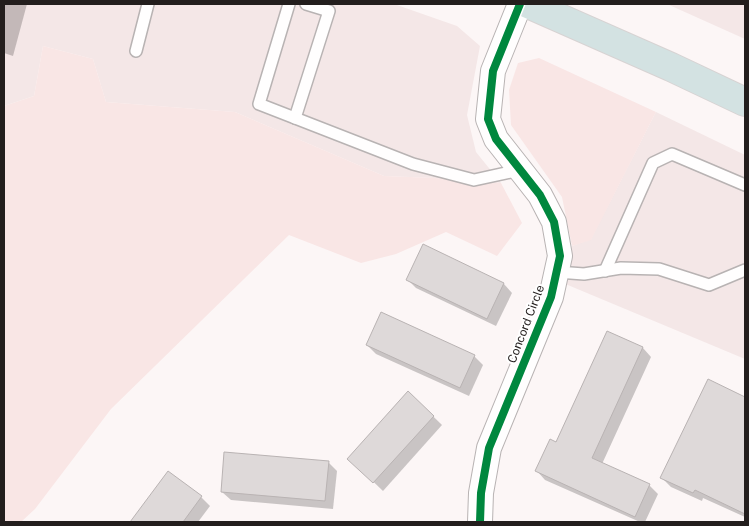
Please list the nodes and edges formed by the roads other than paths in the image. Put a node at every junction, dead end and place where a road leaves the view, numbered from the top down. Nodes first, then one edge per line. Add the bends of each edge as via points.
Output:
1 (148, 4) edge
2 (289, 4) edge
3 (306, 4) edge
4 (520, 4) edge
5 (528, 4) edge
6 (136, 51) dead end
7 (745, 102) edge
8 (295, 118) junction
9 (520, 170) junction
10 (745, 185) edge
11 (745, 270) edge
12 (606, 271) junction
13 (557, 272) junction
14 (480, 522) edge

1 - 6 lane
2 - 8 lane via 259,104
3 - 8 lane via 328,11
4 - 9 street, Concord Circle via 493,71 488,119 496,139
5 - 7 highway
8 - 9 lane via 413,164 474,180
9 - 13 street, Concord Circle via 540,195 554,222 560,256
10 - 12 lane via 672,154 653,163
11 - 12 lane via 709,285 659,269
12 - 13 lane via 584,274
13 - 14 street, Concord Circle via 551,297 489,448 481,493

